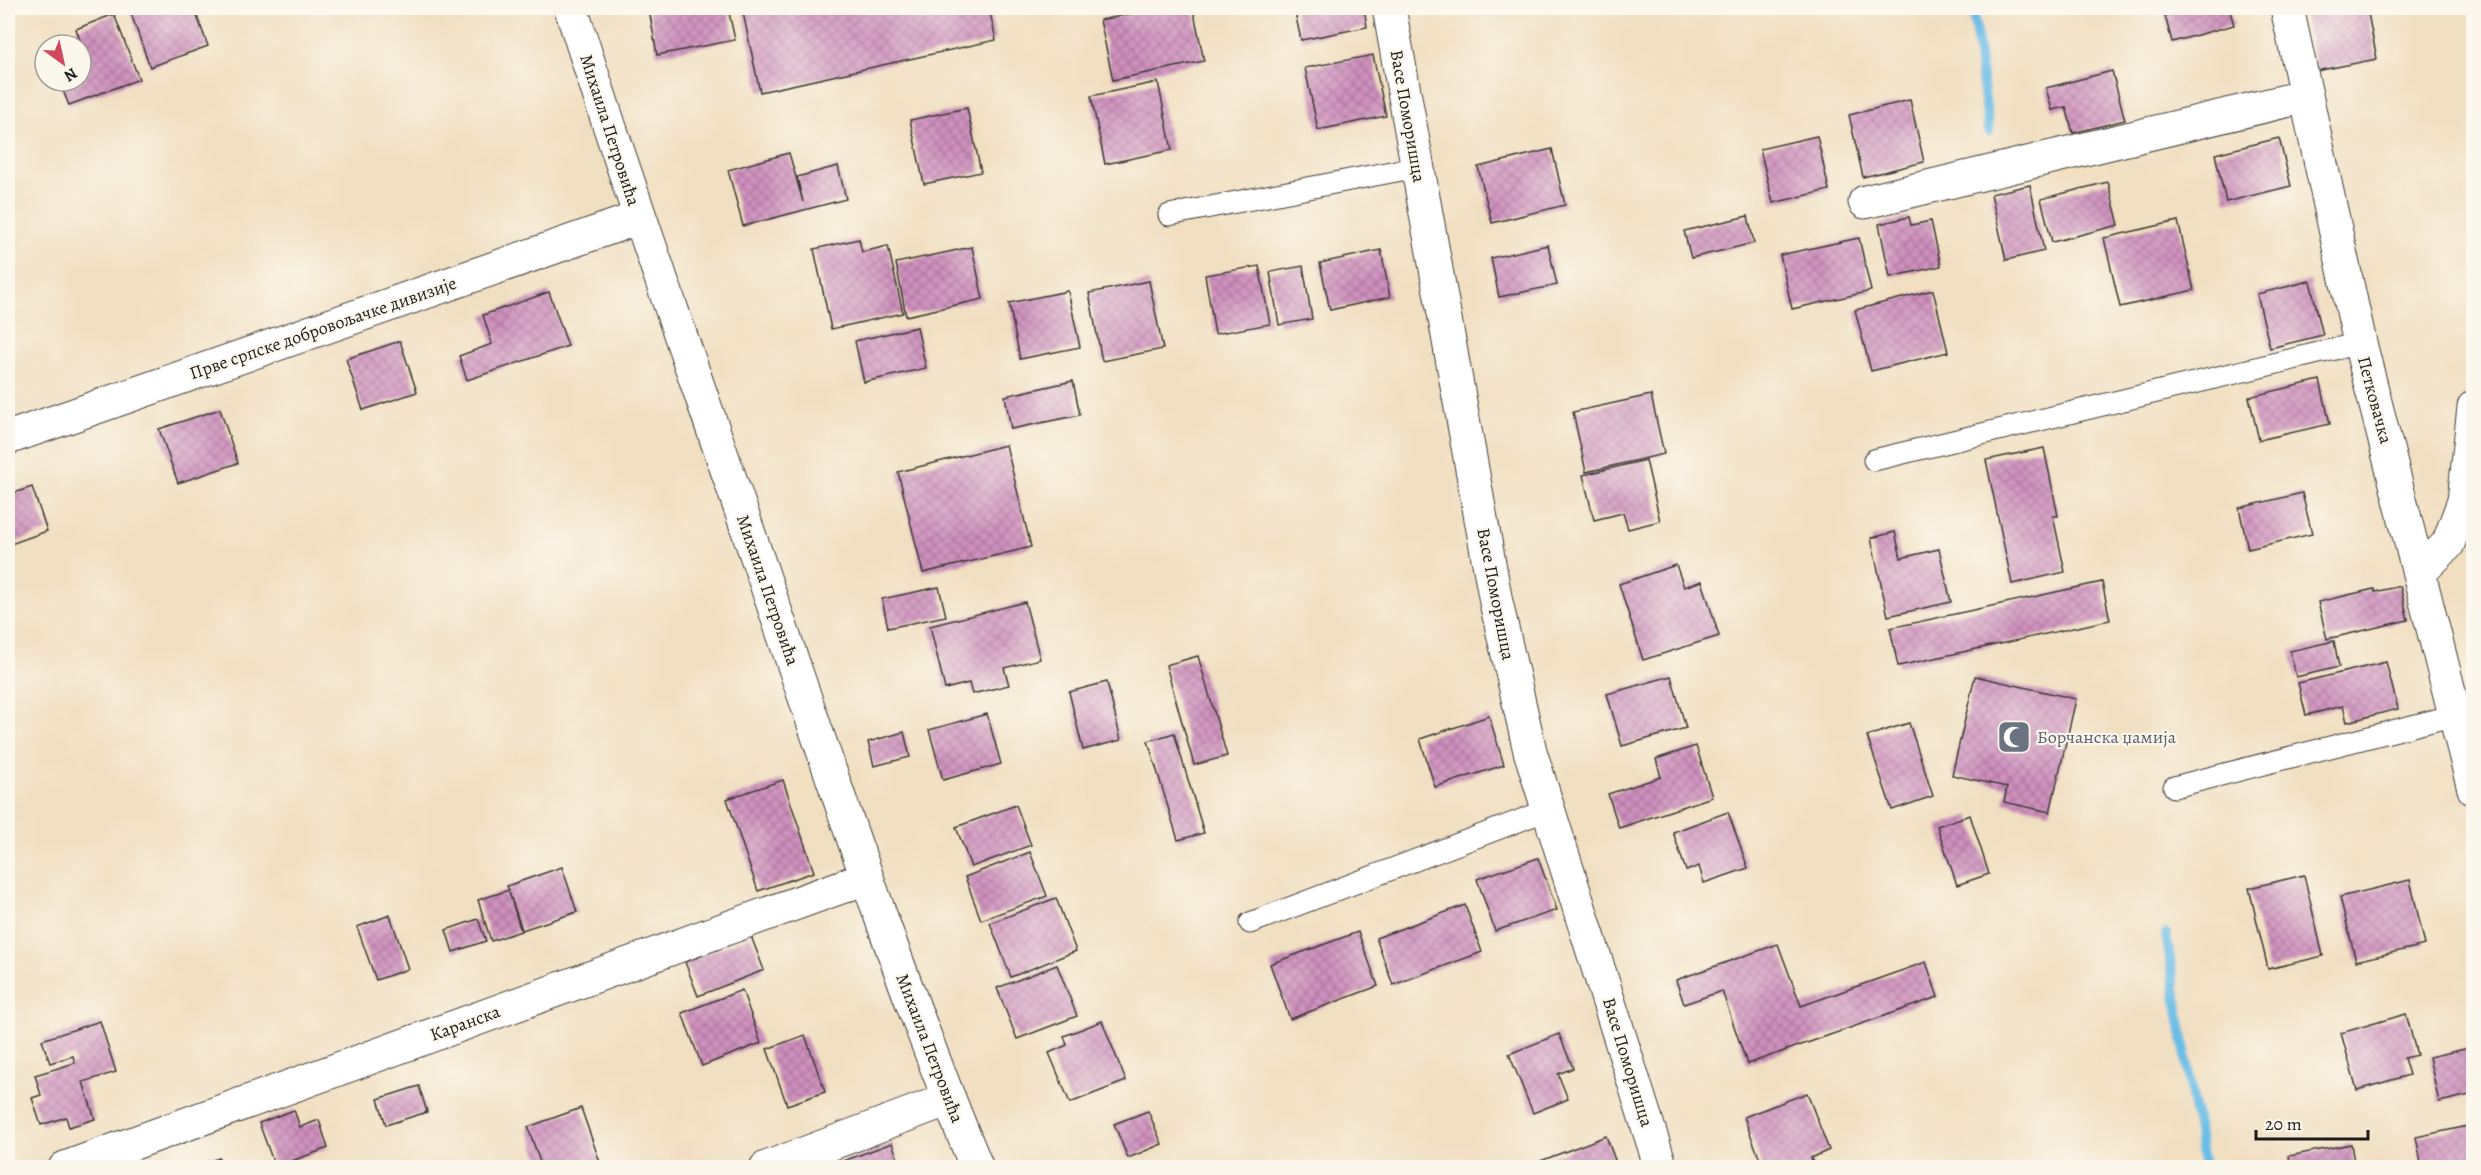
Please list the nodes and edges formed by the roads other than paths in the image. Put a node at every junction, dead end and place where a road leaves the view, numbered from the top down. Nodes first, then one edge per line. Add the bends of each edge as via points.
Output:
1 (571, 8) edge
2 (1389, 8) edge
3 (2287, 8) edge
4 (2306, 96) junction
5 (1417, 167) junction
6 (1866, 202) dead end
7 (1169, 215) dead end
8 (638, 218) junction
9 (2360, 343) junction
10 (2474, 407) edge
11 (8, 438) edge
12 (1875, 460) dead end
13 (2420, 572) junction
14 (2455, 714) junction
15 (2174, 787) dead end
16 (2474, 789) edge
17 (1550, 809) junction
18 (866, 878) junction
19 (1250, 923) dead end
20 (949, 1099) junction
21 (65, 1167) edge
22 (766, 1167) edge
23 (977, 1167) edge
24 (1661, 1167) edge

1 - 8 street, Михаила Петровића
2 - 5 street, Васе Поморишца
3 - 4 street, Петковачка
4 - 6 street
4 - 9 street, Петковачка
5 - 7 lane
5 - 17 street, Васе Поморишца via 1496,602 1530,751
8 - 11 street, Прве српске добровољачке дивизије
8 - 18 street, Михаила Петровића
9 - 12 lane
9 - 13 street, Петковачка
10 - 13 street via 2464,501 2448,544
13 - 14 street, Петковачка
14 - 15 lane
14 - 16 street, Петковачка
17 - 19 lane
17 - 24 street, Васе Поморишца
18 - 20 street, Михаила Петровића
18 - 21 street, Каранска
20 - 22 street
20 - 23 street, Михаила Петровића

